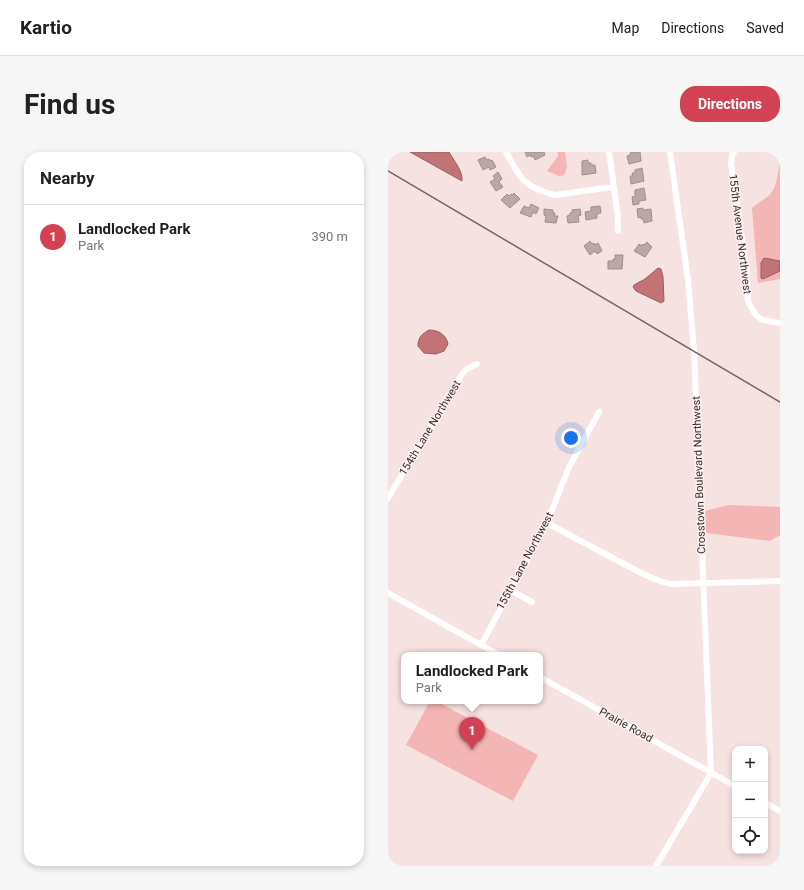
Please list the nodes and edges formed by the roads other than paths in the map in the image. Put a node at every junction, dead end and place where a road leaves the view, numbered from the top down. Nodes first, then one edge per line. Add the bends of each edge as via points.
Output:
1 (506, 152) edge
2 (609, 152) edge
3 (670, 152) edge
4 (734, 152) edge
5 (613, 187) junction
6 (618, 231) dead end
7 (780, 323) edge
8 (477, 364) dead end
9 (599, 412) dead end
10 (388, 498) edge
11 (547, 524) junction
12 (780, 581) edge
13 (704, 583) junction
14 (510, 590) junction
15 (388, 593) edge
16 (532, 602) dead end
17 (480, 645) junction
18 (493, 652) edge
19 (543, 680) edge
20 (711, 772) junction
21 (732, 784) edge
22 (768, 805) edge
23 (780, 811) edge
24 (656, 866) edge

1 - 5 street via 523,181 546,193 555,195
2 - 5 street
3 - 13 street, Crosstown Boulevard Northwest via 691,308
4 - 7 street, 155th Avenue Northwest via 732,164 747,273 748,301 755,314 762,319
5 - 6 street
8 - 10 street, 154th Lane Northwest via 462,374
9 - 11 street, 155th Lane Northwest via 569,467
11 - 13 street via 657,580 670,584
11 - 14 street, 155th Lane Northwest
12 - 13 street
13 - 20 street, Crosstown Boulevard Northwest
14 - 16 street
14 - 17 street, 155th Lane Northwest
15 - 17 street
17 - 18 street
19 - 20 street, Prairie Road
20 - 21 street
20 - 24 street
22 - 23 street

